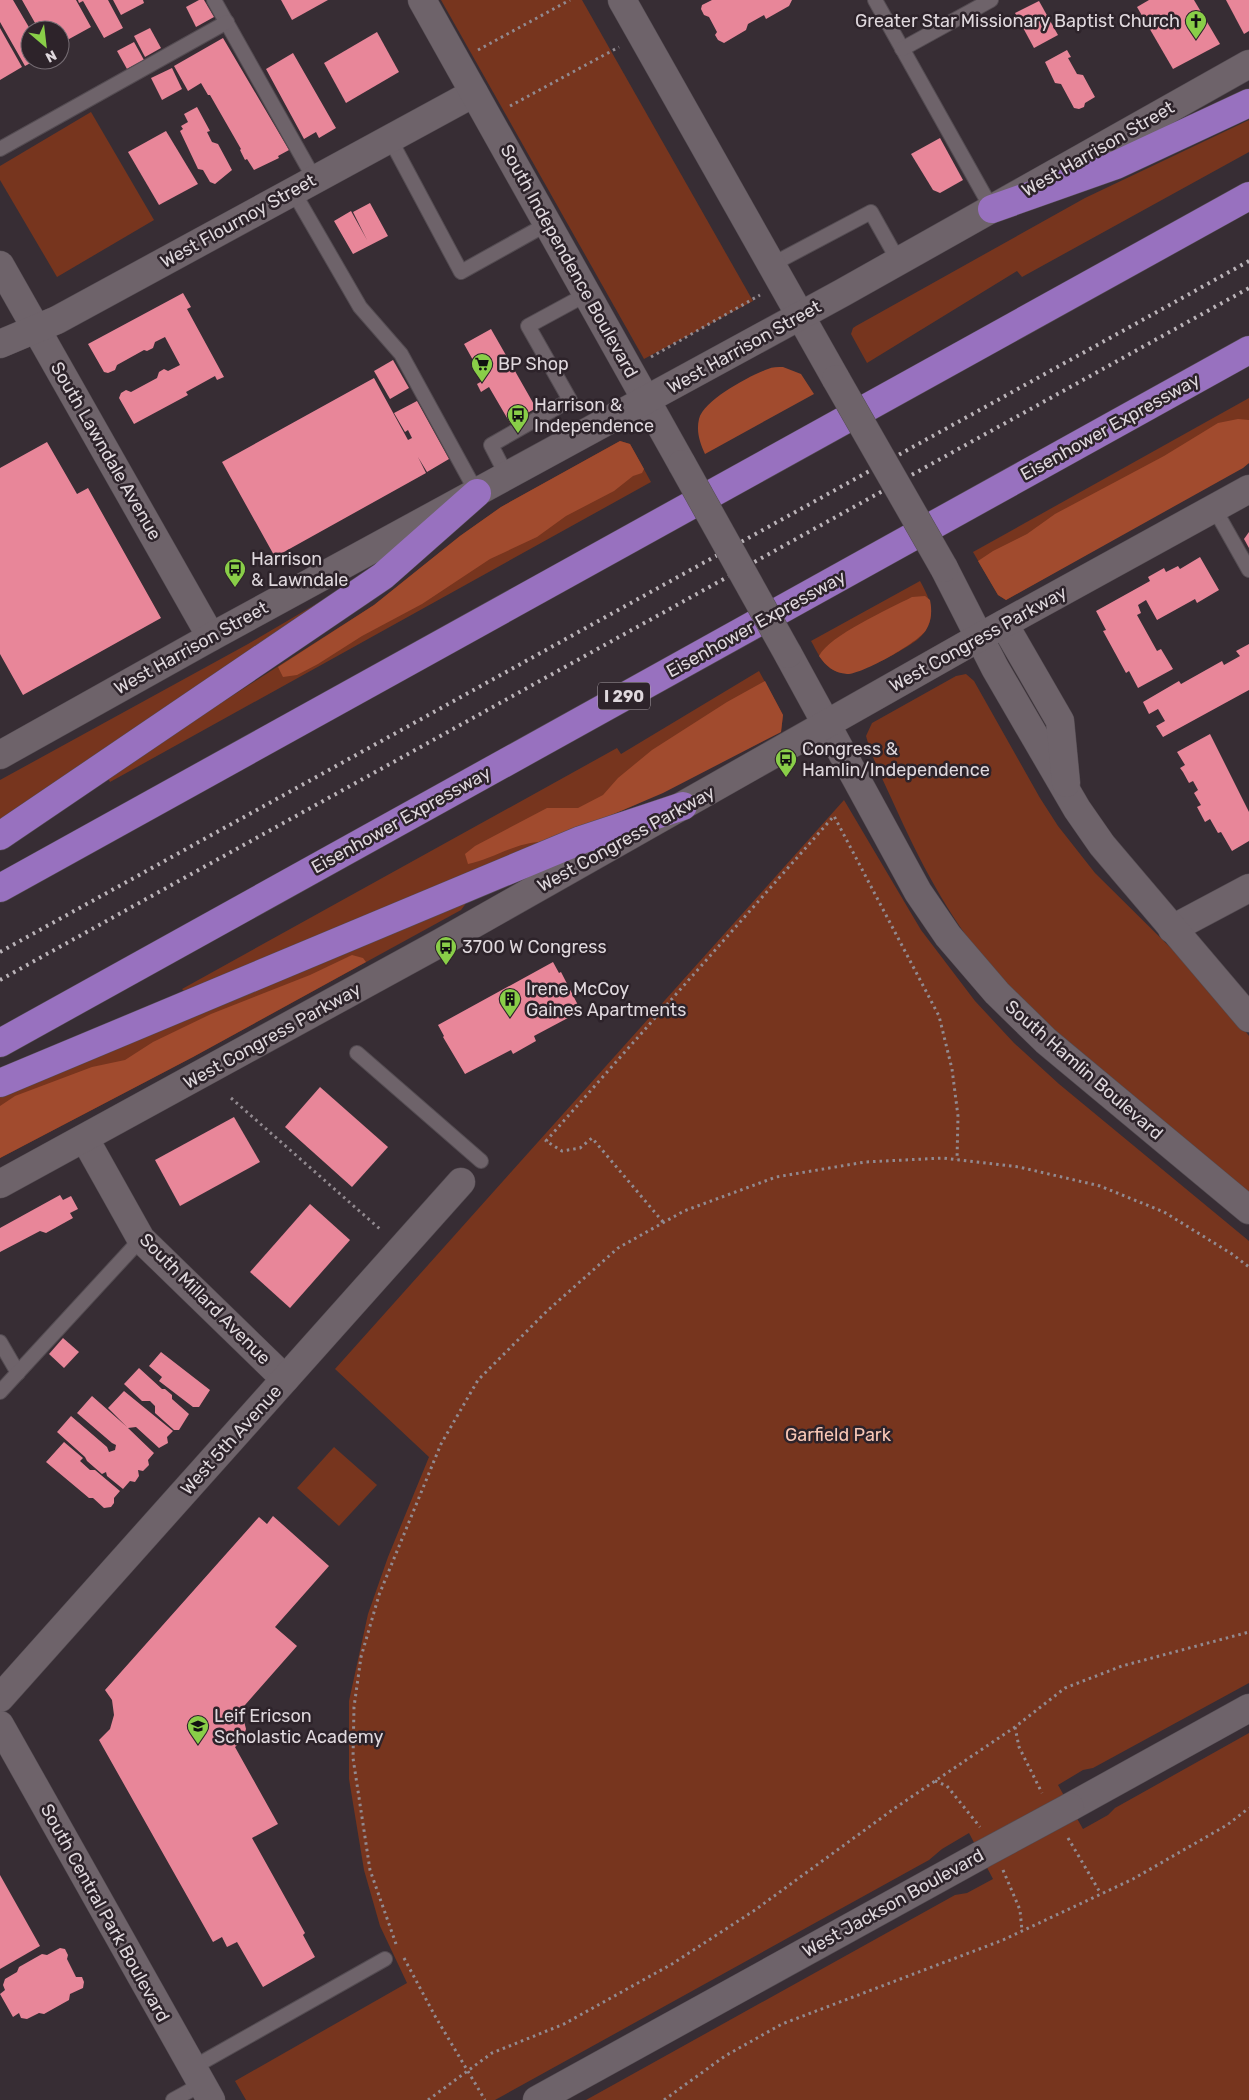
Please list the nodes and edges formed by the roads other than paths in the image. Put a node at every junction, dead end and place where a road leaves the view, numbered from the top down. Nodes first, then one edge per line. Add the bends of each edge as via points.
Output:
1 (214, 0) edge
2 (422, 0) edge
3 (875, 0) edge
4 (991, 0) edge
5 (626, 2) edge
6 (227, 22) junction
7 (902, 48) junction
8 (1249, 64) edge
9 (474, 93) junction
10 (1249, 103) edge
11 (390, 139) junction
12 (0, 149) edge
13 (304, 185) junction
14 (1249, 196) edge
15 (992, 209) junction
16 (547, 224) junction
17 (898, 262) junction
18 (0, 265) edge
19 (771, 265) junction
20 (587, 294) junction
21 (800, 316) junction
22 (36, 328) junction
23 (0, 344) edge
24 (1249, 350) edge
25 (647, 400) junction
26 (508, 476) junction
27 (1249, 489) edge
28 (477, 493) junction
29 (1214, 508) junction
30 (1249, 570) edge
31 (1004, 624) junction
32 (211, 637) junction
33 (980, 637) junction
34 (788, 654) joint
35 (827, 724) junction
36 (0, 755) edge
37 (1067, 794) junction
38 (683, 806) junction
39 (0, 836) edge
40 (0, 888) edge
41 (1249, 888) edge
42 (1172, 929) junction
43 (1249, 1018) edge
44 (0, 1043) edge
45 (357, 1053) dead end
46 (0, 1083) edge
47 (85, 1139) junction
48 (481, 1161) dead end
49 (461, 1182) dead end
50 (0, 1184) edge
51 (1249, 1210) edge
52 (141, 1238) junction
53 (0, 1342) edge
54 (18, 1373) junction
55 (285, 1379) junction
56 (0, 1392) edge
57 (0, 1698) edge
58 (1249, 1708) edge
59 (0, 1726) edge
60 (385, 1959) dead end
61 (202, 2084) edge
62 (173, 2100) edge
63 (537, 2100) edge

1 - 6 lane
2 - 9 street, South Independence Boulevard
3 - 7 lane
4 - 7 lane
5 - 19 street
6 - 12 lane
6 - 13 lane
7 - 15 lane
8 - 15 street, West Harrison Street
9 - 11 street, West Flournoy Street
9 - 16 street, South Independence Boulevard
10 - 15 highway via 1116,165
11 - 13 street, West Flournoy Street
11 - 16 lane via 461,272
13 - 22 street, West Flournoy Street via 65,316
13 - 28 lane via 360,307 401,354
14 - 40 highway
15 - 17 street, West Harrison Street
16 - 20 street, South Independence Boulevard
17 - 19 lane via 871,212
17 - 21 street, West Harrison Street
18 - 22 street, South Lawndale Avenue
19 - 21 street
20 - 25 street, South Independence Boulevard
20 - 26 lane via 528,326 570,400 490,445
21 - 25 street, West Harrison Street
21 - 33 street, bridge
22 - 23 street, West Flournoy Street
22 - 32 street, South Lawndale Avenue
24 - 44 highway, Eisenhower Expressway / I 290
25 - 26 street, West Harrison Street
25 - 34 street, South Independence Boulevard, bridge
26 - 28 street, West Harrison Street
27 - 29 street, West Congress Parkway
28 - 32 street, West Harrison Street
28 - 39 highway via 383,576
29 - 30 lane
29 - 31 street, West Congress Parkway
31 - 33 street, West Congress Parkway
31 - 37 street via 1060,721
32 - 36 street, West Harrison Street
33 - 35 street, West Congress Parkway
33 - 37 street
34 - 35 street, South Hamlin Boulevard
35 - 38 street, West Congress Parkway
35 - 51 street, South Hamlin Boulevard via 918,892 948,936 997,993 1095,1084
37 - 42 street via 1102,845
38 - 46 highway via 581,840
38 - 47 street, West Congress Parkway
41 - 42 street
42 - 43 street
45 - 48 lane
47 - 50 street, West Congress Parkway
47 - 52 street, South Millard Avenue
49 - 55 street, West 5th Avenue
52 - 54 lane
52 - 55 street, South Millard Avenue
53 - 54 lane
54 - 56 lane
55 - 57 street, West 5th Avenue
58 - 63 street, West Jackson Boulevard, bridge
59 - 61 street, South Central Park Boulevard
60 - 61 lane
61 - 62 lane

